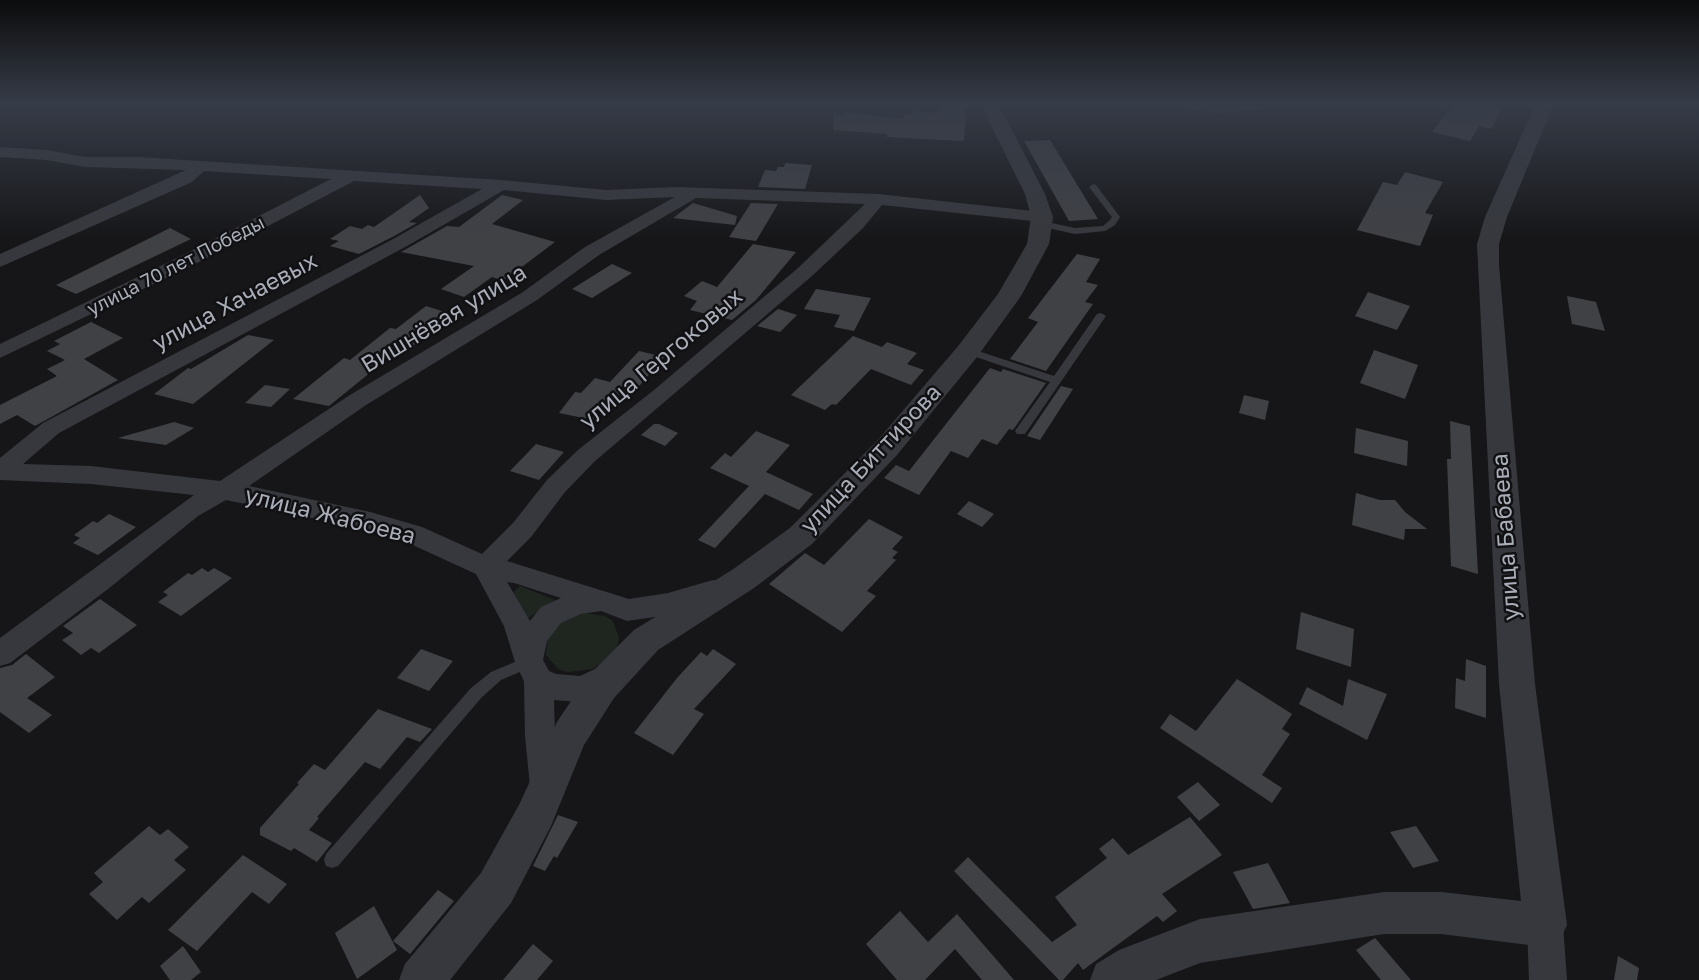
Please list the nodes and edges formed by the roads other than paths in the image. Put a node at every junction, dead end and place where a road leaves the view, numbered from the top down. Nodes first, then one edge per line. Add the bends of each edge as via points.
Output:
1 (1012, 149) edge
2 (1525, 149) edge
3 (5, 155) edge
4 (192, 172) junction
5 (350, 176) junction
6 (500, 185) junction
7 (1093, 187) dead end
8 (692, 194) junction
9 (878, 200) junction
10 (1042, 220) junction
11 (0, 261) edge
12 (1101, 316) dead end
13 (968, 351) junction
14 (0, 352) edge
15 (1056, 380) junction
16 (1021, 431) dead end
17 (0, 472) edge
18 (223, 490) junction
19 (485, 567) junction
20 (730, 586) junction
21 (614, 605) junction
22 (0, 654) edge
23 (627, 658) junction
24 (534, 671) junction
25 (546, 786) junction
26 (332, 860) dead end
27 (1545, 925) junction
28 (421, 980) edge
29 (1111, 980) edge
30 (1548, 980) edge

1 - 10 street via 1035,194
2 - 27 street, улица Бабаева via 1496,217 1488,265 1517,684
3 - 4 street via 137,162
4 - 5 street via 224,168
4 - 11 street
5 - 6 street
5 - 14 street, улица 70 лет Победы
6 - 8 street via 606,195
6 - 17 street, улица Хачаевых via 74,415 33,440
7 - 10 lane via 1116,217 1105,228 1075,231
8 - 9 street
8 - 18 street, Вишнёвая улица via 592,251 546,286 358,400
9 - 10 street via 948,205
9 - 19 street, улица Гергоковых via 805,272 586,456
10 - 13 street, улица Биттирова via 1038,244 1019,279
12 - 15 lane
13 - 15 lane
13 - 20 street, улица Биттирова via 887,448 801,536
15 - 16 lane
17 - 18 street, улица Жабоева via 91,475
18 - 19 street, улица Жабоева via 370,521 413,534
18 - 22 street, Вишнёвая улица via 189,510
19 - 21 street, улица Жабоева
19 - 24 street via 518,625
20 - 21 street via 668,604
20 - 23 street, улица Биттирова
21 - 23 street via 637,634
21 - 24 street via 578,603 551,615 534,636
23 - 24 street via 593,686 580,689 553,687
23 - 25 street, улица Биттирова via 579,718
24 - 25 street
24 - 26 lane via 496,676 476,693
25 - 28 street via 496,888
27 - 29 street via 1441,913 1384,913 1200,941
27 - 30 street, улица Бабаева

